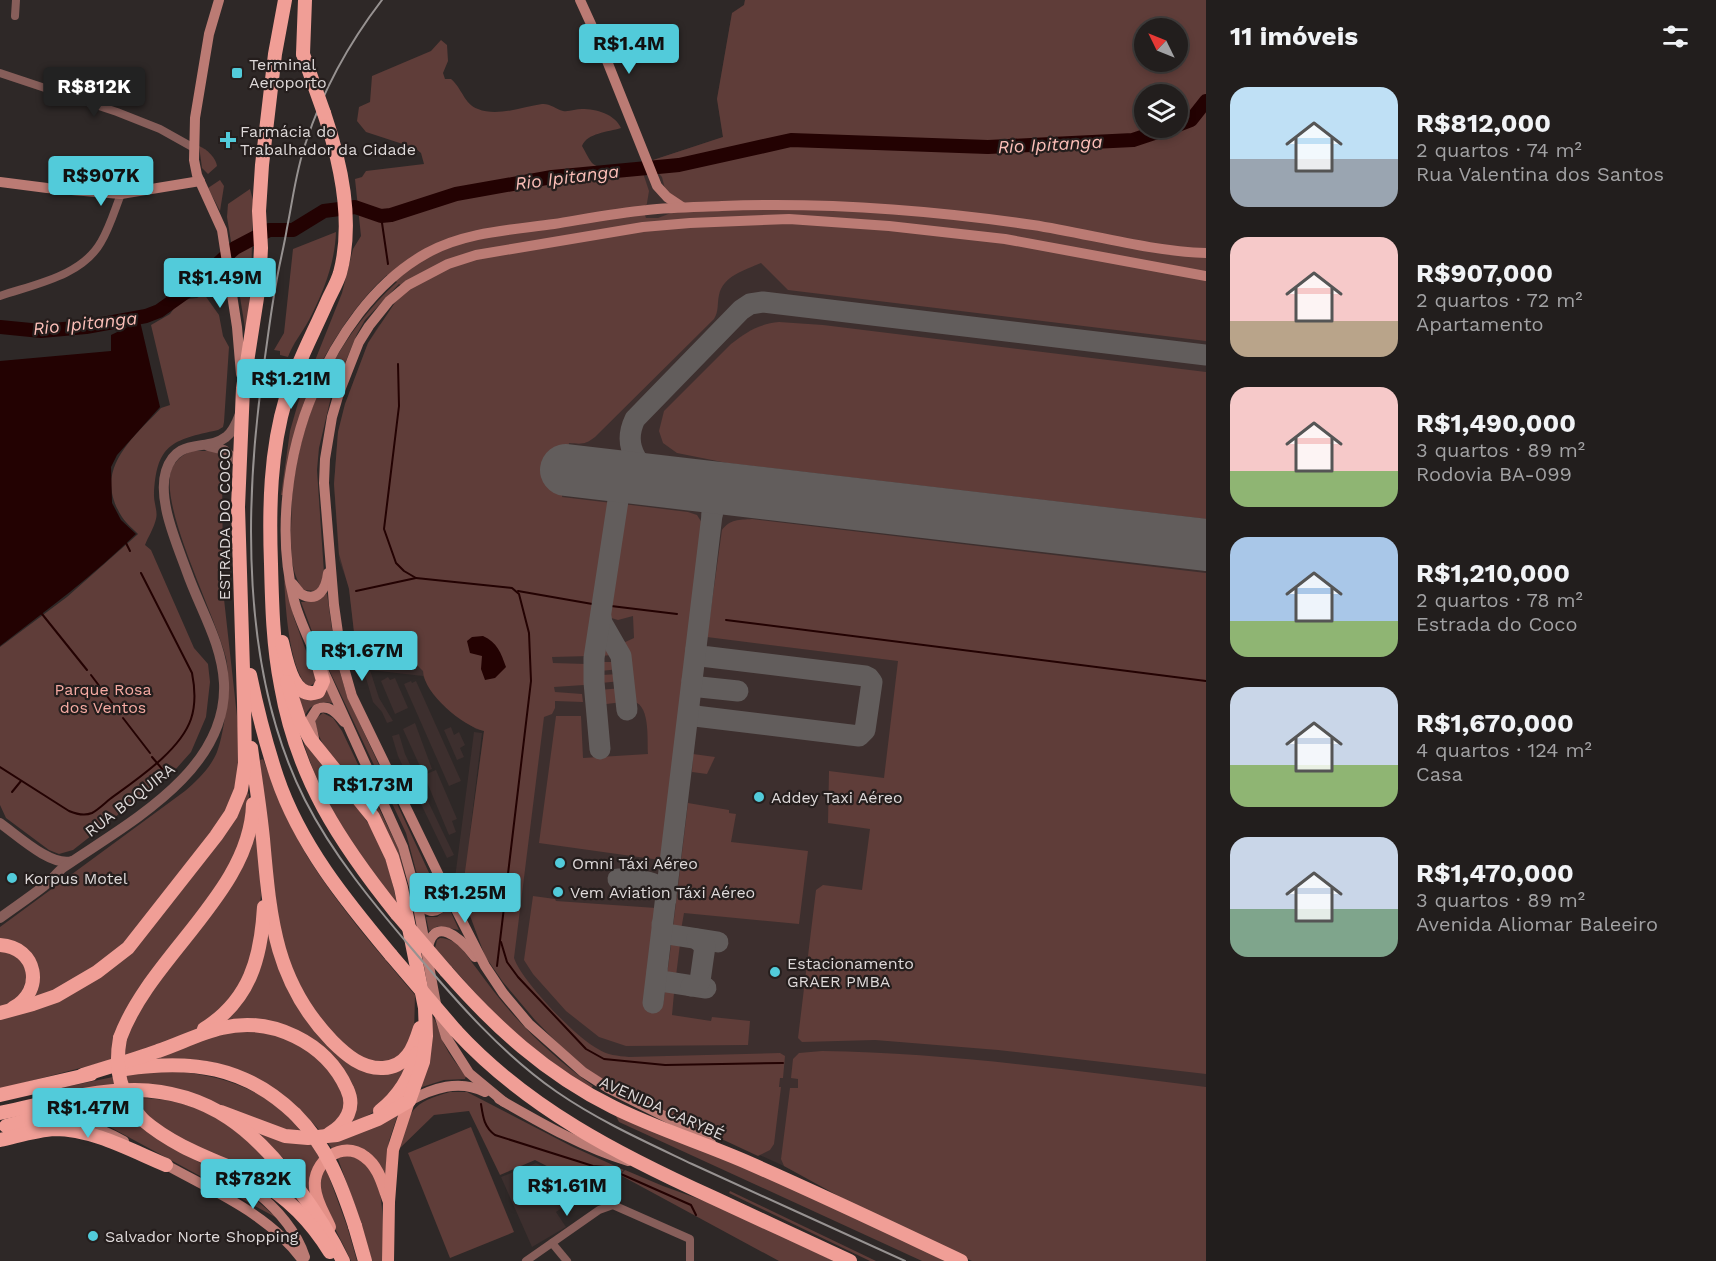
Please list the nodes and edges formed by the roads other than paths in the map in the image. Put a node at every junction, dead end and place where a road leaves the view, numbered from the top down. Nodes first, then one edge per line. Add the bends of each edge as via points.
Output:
1 (16, 0) edge
2 (219, 0) edge
3 (285, 0) edge
4 (305, 0) edge
5 (580, 0) edge
6 (15, 16) dead end
7 (0, 73) edge
8 (194, 148) junction
9 (200, 181) junction
10 (0, 182) edge
11 (656, 184) junction
12 (121, 194) junction
13 (682, 207) junction
14 (647, 209) junction
15 (1206, 253) edge
16 (1206, 276) edge
17 (0, 296) edge
18 (243, 388) junction
19 (242, 411) junction
20 (198, 445) junction
21 (239, 463) junction
22 (330, 558) junction
23 (290, 575) junction
24 (272, 587) junction
25 (242, 622) junction
26 (276, 649) junction
27 (315, 652) junction
28 (244, 702) junction
29 (353, 735) junction
30 (253, 760) junction
31 (327, 760) junction
32 (0, 824) edge
33 (47, 857) junction
34 (76, 860) junction
35 (265, 875) junction
36 (52, 879) junction
37 (444, 886) junction
38 (415, 890) junction
39 (0, 918) edge
40 (0, 945) edge
41 (428, 956) junction
42 (420, 980) junction
43 (503, 993) junction
44 (2, 1012) edge
45 (420, 1028) junction
46 (185, 1041) junction
47 (84, 1075) junction
48 (168, 1094) junction
49 (0, 1095) edge
50 (409, 1101) junction
51 (504, 1102) junction
52 (221, 1112) junction
53 (0, 1113) edge
54 (345, 1132) junction
55 (4, 1133) edge
56 (318, 1138) junction
57 (729, 1155) junction
58 (205, 1158) junction
59 (166, 1165) joint
60 (647, 1167) junction
61 (389, 1202) junction
62 (552, 1243) junction
63 (305, 1261) edge
64 (336, 1261) edge
65 (343, 1261) edge
66 (365, 1261) edge
67 (388, 1261) edge
68 (526, 1261) edge
69 (567, 1261) edge
70 (690, 1261) edge
71 (850, 1261) edge
72 (961, 1261) edge

1 - 6 street
2 - 8 main road via 195,118
3 - 18 highway, ESTRADA DO COCO via 262,165 259,285
4 - 24 highway, bridge via 303,54 337,150 346,222 345,250 339,275 292,380 282,414 271,493
5 - 11 main road
7 - 8 street via 117,112
8 - 9 main road
9 - 12 main road
9 - 18 main road via 222,230
10 - 12 main road
11 - 13 main road
11 - 14 main road via 654,199
12 - 17 street via 102,241 80,265 56,278
13 - 14 main road
13 - 15 main road via 789,203 905,210 1034,225 1175,251
14 - 23 main road via 464,239 426,254 373,297 330,357 299,431 288,502
16 - 22 main road via 1005,239 789,219 643,227 476,255 429,273 401,290 379,312 359,342 339,393 327,442 324,483
18 - 19 highway, ESTRADA DO COCO
19 - 20 street, RUA BOQUIRA via 226,438
19 - 21 highway, ESTRADA DO COCO
20 - 21 street via 221,448
20 - 34 street, RUA BOQUIRA via 185,448 172,459 164,489 170,525 220,656 224,687 219,723 190,771 145,811
21 - 25 highway, ESTRADA DO COCO
22 - 23 main road via 326,584 318,595 301,594
22 - 37 main road via 337,636 349,687
23 - 27 main road via 297,608
24 - 26 highway, AVENIDA CARYBÉ
24 - 27 highway via 286,659 298,687 310,694 318,692 323,681
25 - 28 highway
25 - 60 highway, bridge via 255,701 278,779 318,860 356,913 490,1066 529,1097
26 - 31 highway via 304,730
26 - 57 highway, AVENIDA CARYBÉ, bridge via 286,711 316,793 345,846 446,971 498,1028 555,1073 614,1108
27 - 29 main road
28 - 30 highway
28 - 44 highway via 244,776 236,802 216,836 141,933 112,962 79,984 56,996
29 - 31 main road via 329,708 313,712 311,731
29 - 38 main road via 403,847
30 - 35 highway
30 - 58 highway, bridge via 251,826 238,859 216,897 138,998 120,1038 117,1058 119,1080 130,1105 143,1120 168,1139
31 - 42 highway via 363,803 387,844 397,872
32 - 33 street
33 - 34 street via 64,863
33 - 36 street via 55,870
34 - 36 street, RUA BOQUIRA
35 - 45 highway via 273,930 285,970 310,1014 342,1052 371,1067 393,1066 411,1052
35 - 46 highway via 262,932 252,974 230,1007
36 - 39 street, RUA BOQUIRA
37 - 38 main road via 445,903 433,912 422,906
37 - 43 main road
38 - 41 main road
40 - 44 highway via 21,952 30,962 33,974 33,986 26,998
41 - 43 main road via 434,936 442,931 452,933 467,946
41 - 51 main road via 436,1004 453,1050 469,1073
42 - 45 highway
42 - 50 highway via 425,1048 420,1075
43 - 57 main road via 537,1032 583,1072
45 - 54 highway via 414,1062 398,1094 378,1113
46 - 47 highway
46 - 56 highway via 221,1028 256,1025 291,1034 315,1049 337,1071 351,1104 342,1124
47 - 49 highway
47 - 66 highway, bridge via 153,1065 198,1065 251,1082 270,1093 295,1113 326,1153 356,1226
48 - 52 highway
48 - 53 highway via 132,1090
48 - 55 highway via 118,1097
50 - 51 main road via 431,1090 460,1085
50 - 54 highway
50 - 61 main road via 393,1150
51 - 60 main road via 601,1152
52 - 56 highway via 285,1136
52 - 65 highway via 243,1126 274,1157 324,1224
54 - 56 highway
55 - 59 highway via 77,1131
57 - 72 highway, AVENIDA CARYBÉ
58 - 63 main road via 281,1216 294,1233
58 - 64 highway via 255,1179 286,1200 316,1230
59 - 63 main road via 268,1224
60 - 71 highway
61 - 65 main road via 376,1170 360,1153 339,1151 321,1164 315,1190
61 - 67 main road
62 - 68 street
62 - 69 street
62 - 70 street via 603,1208 616,1206 690,1239

